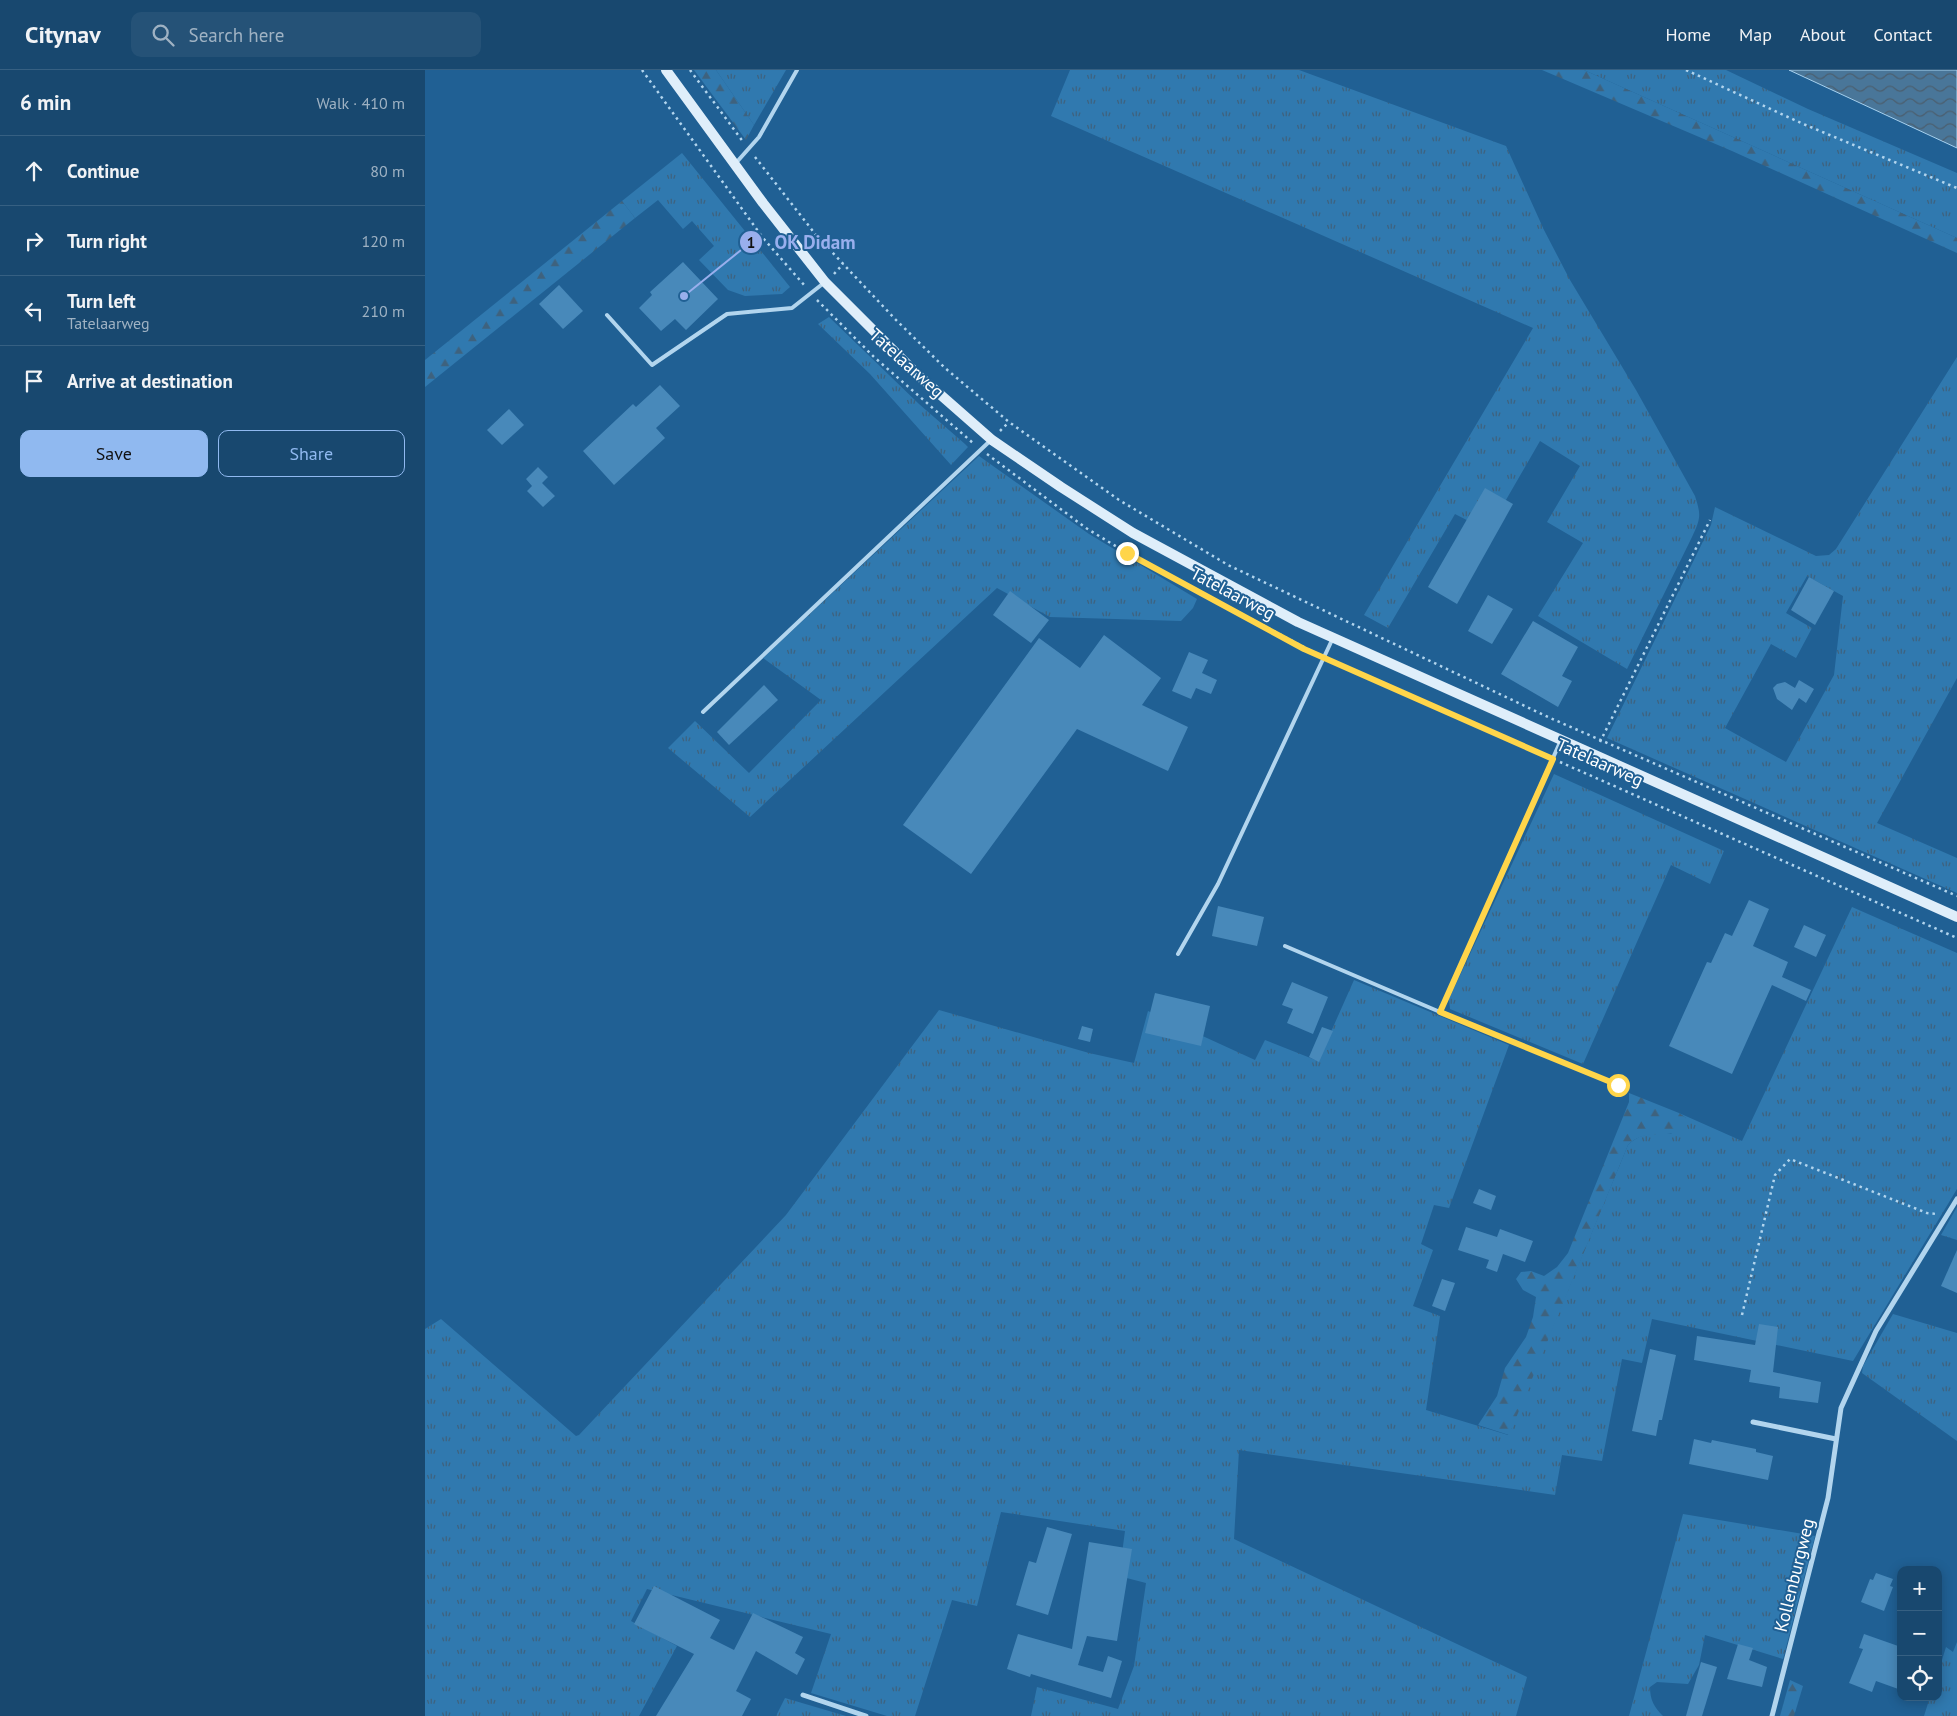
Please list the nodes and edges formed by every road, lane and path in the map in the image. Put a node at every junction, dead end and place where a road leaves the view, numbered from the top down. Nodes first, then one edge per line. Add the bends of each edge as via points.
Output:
1 (642, 70) edge
2 (666, 70) edge
3 (690, 70) edge
4 (797, 70) edge
5 (1686, 70) edge
6 (749, 150) junction
7 (735, 164) junction
8 (1957, 188) edge
9 (825, 282) junction
10 (812, 294) junction
11 (607, 315) dead end
12 (992, 440) junction
13 (980, 449) junction
14 (1710, 520) dead end
15 (1333, 638) junction
16 (1324, 657) junction
17 (703, 712) dead end
18 (1561, 740) junction
19 (1601, 741) junction
20 (1594, 755) junction
21 (1553, 759) junction
22 (1957, 896) edge
23 (1957, 918) edge
24 (1957, 938) edge
25 (1285, 946) dead end
26 (1179, 954) dead end
27 (1440, 1012) junction
28 (1618, 1085) dead end
29 (1957, 1199) edge
30 (1947, 1215) junction
31 (1742, 1315) dead end
32 (1753, 1422) dead end
33 (1836, 1439) junction
34 (803, 1696) dead end
35 (866, 1716) edge
36 (1772, 1716) edge

1 - 10 path, Tatelaarweg via 763,238
2 - 7 main road, Tatelaarweg
3 - 6 path, Tatelaarweg
4 - 6 lane
5 - 8 path via 1801,123
6 - 7 lane
6 - 19 path, Tatelaarweg via 816,235 895,319 945,368 1009,422 1075,471 1228,564
7 - 9 main road, Tatelaarweg
9 - 10 lane
9 - 12 main road, Tatelaarweg via 917,375
10 - 11 lane via 792,308 727,314 652,365
10 - 13 path, Tatelaarweg via 874,357
12 - 13 lane
12 - 15 main road, Tatelaarweg via 1133,533
13 - 16 path, Tatelaarweg via 1086,528 1127,553 1195,592
13 - 17 lane
14 - 19 path
15 - 16 lane
15 - 18 main road, Tatelaarweg
16 - 21 path, Tatelaarweg
16 - 26 lane via 1218,884
18 - 20 main road, Tatelaarweg
18 - 21 lane
19 - 20 path
19 - 22 path, Tatelaarweg
20 - 23 main road, Tatelaarweg
21 - 24 path, Tatelaarweg
21 - 27 lane
25 - 27 lane
27 - 28 path
29 - 30 street, Kollenburgweg
30 - 31 path via 1927,1213 1790,1159 1775,1175
30 - 33 street, Kollenburgweg via 1876,1331 1841,1408
32 - 33 street
33 - 36 street, Kollenburgweg via 1828,1498
34 - 35 street

